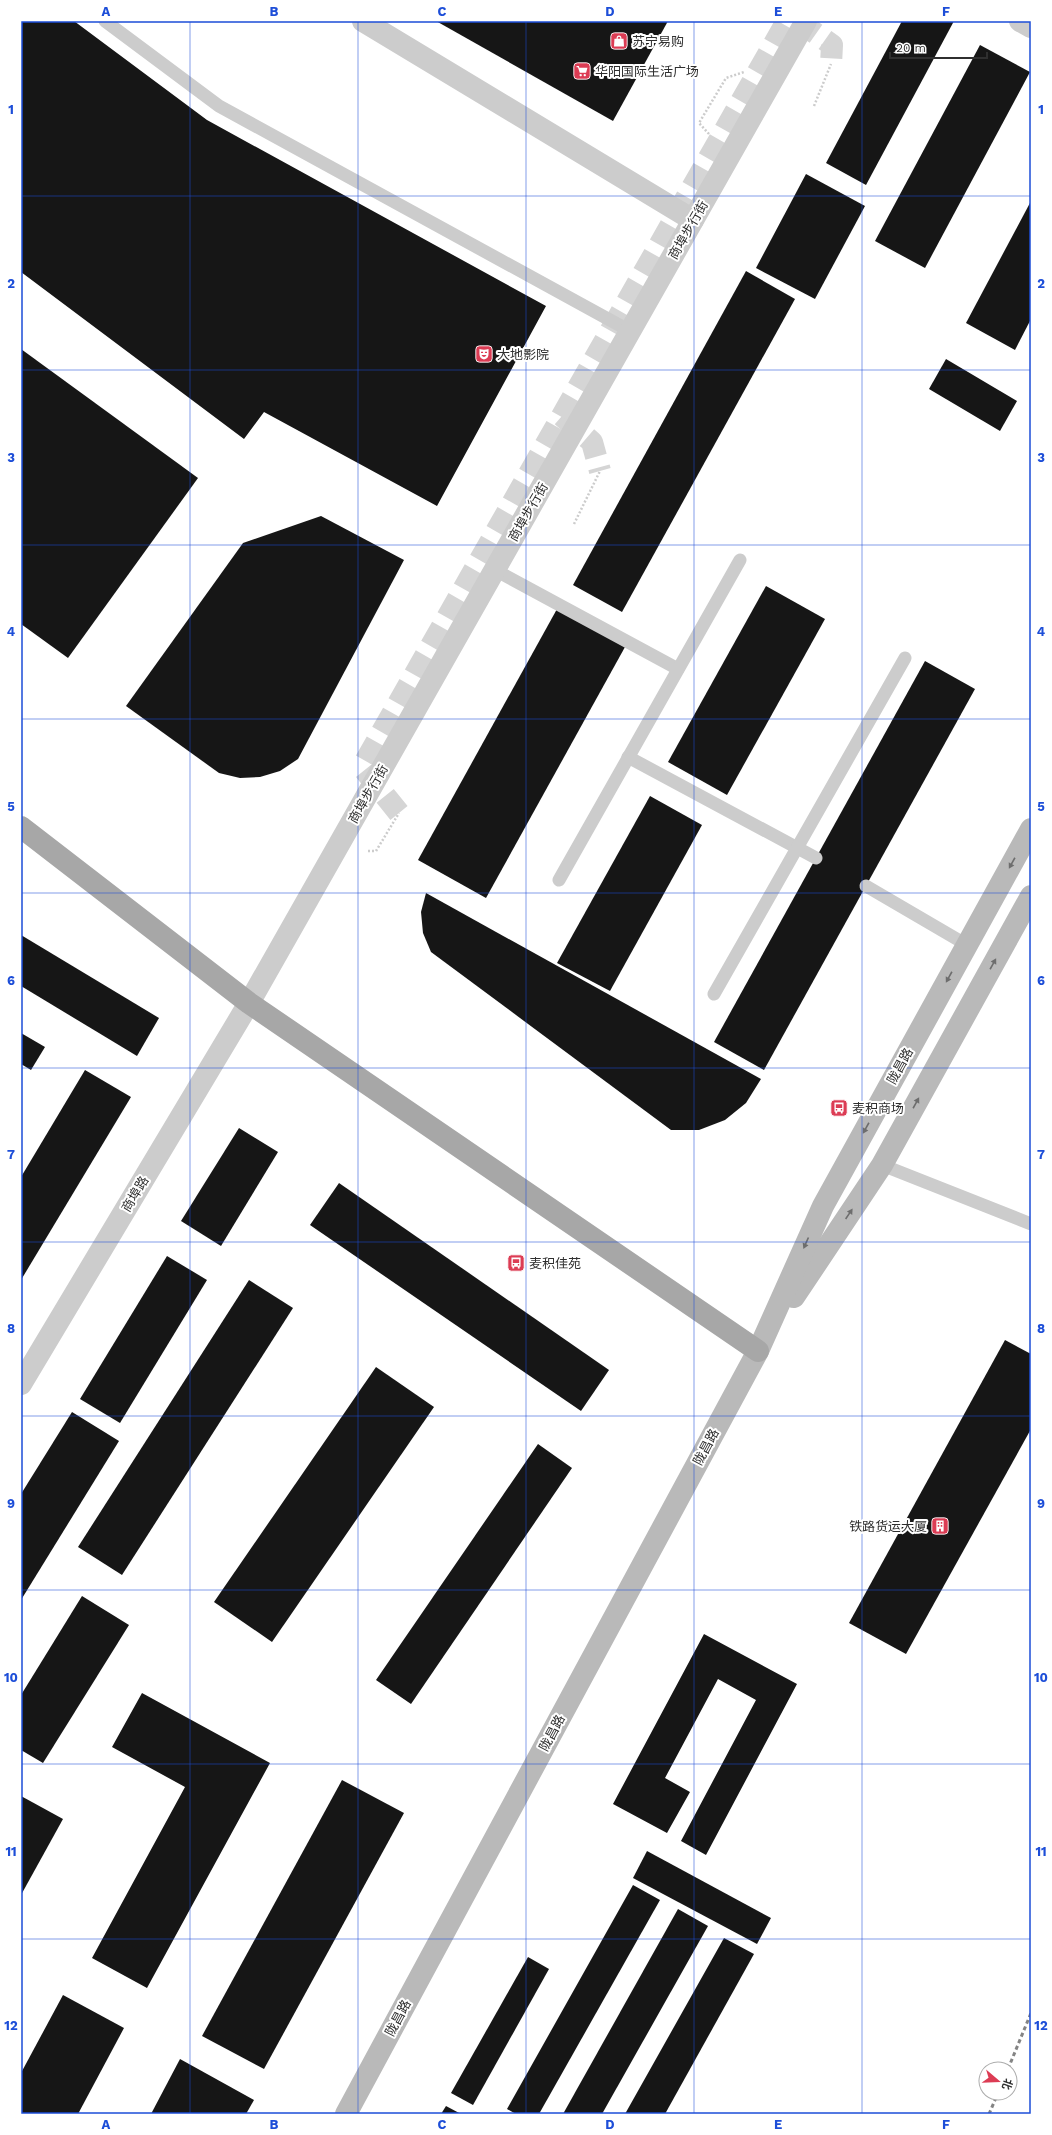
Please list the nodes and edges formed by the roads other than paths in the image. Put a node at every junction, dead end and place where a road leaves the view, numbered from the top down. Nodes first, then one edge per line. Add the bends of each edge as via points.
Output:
1 (105, 21) edge
2 (363, 21) edge
3 (806, 21) edge
4 (1020, 21) edge
5 (1031, 27) edge
6 (693, 220) junction
7 (630, 331) junction
8 (740, 560) dead end
9 (495, 570) junction
10 (905, 658) dead end
11 (678, 669) junction
12 (628, 757) junction
13 (21, 827) edge
14 (1031, 829) edge
15 (798, 848) junction
16 (816, 858) dead end
17 (559, 880) dead end
18 (866, 886) dead end
19 (1031, 896) edge
20 (967, 945) junction
21 (714, 994) dead end
22 (249, 1003) junction
23 (882, 1165) junction
24 (1031, 1224) edge
25 (758, 1351) junction
26 (21, 1384) edge
27 (346, 2114) edge

1 - 7 lane via 219,106
2 - 6 street
3 - 6 street, 商埠步行街
4 - 5 street
6 - 7 street, 商埠步行街
7 - 9 street, 商埠步行街
8 - 11 lane
9 - 11 lane
9 - 22 street, 商埠步行街
10 - 15 lane
11 - 12 lane
12 - 15 lane
12 - 17 lane
13 - 22 main road
14 -> 20 main road, 陇昌路
15 - 16 lane
15 - 21 lane
18 - 20 lane
23 -> 19 main road, 陇昌路
20 -> 25 main road, 陇昌路 via 823,1206
22 - 25 main road
22 - 26 street, 商埠路
23 - 24 lane
25 -> 23 main road, 陇昌路
25 - 27 main road, 陇昌路

